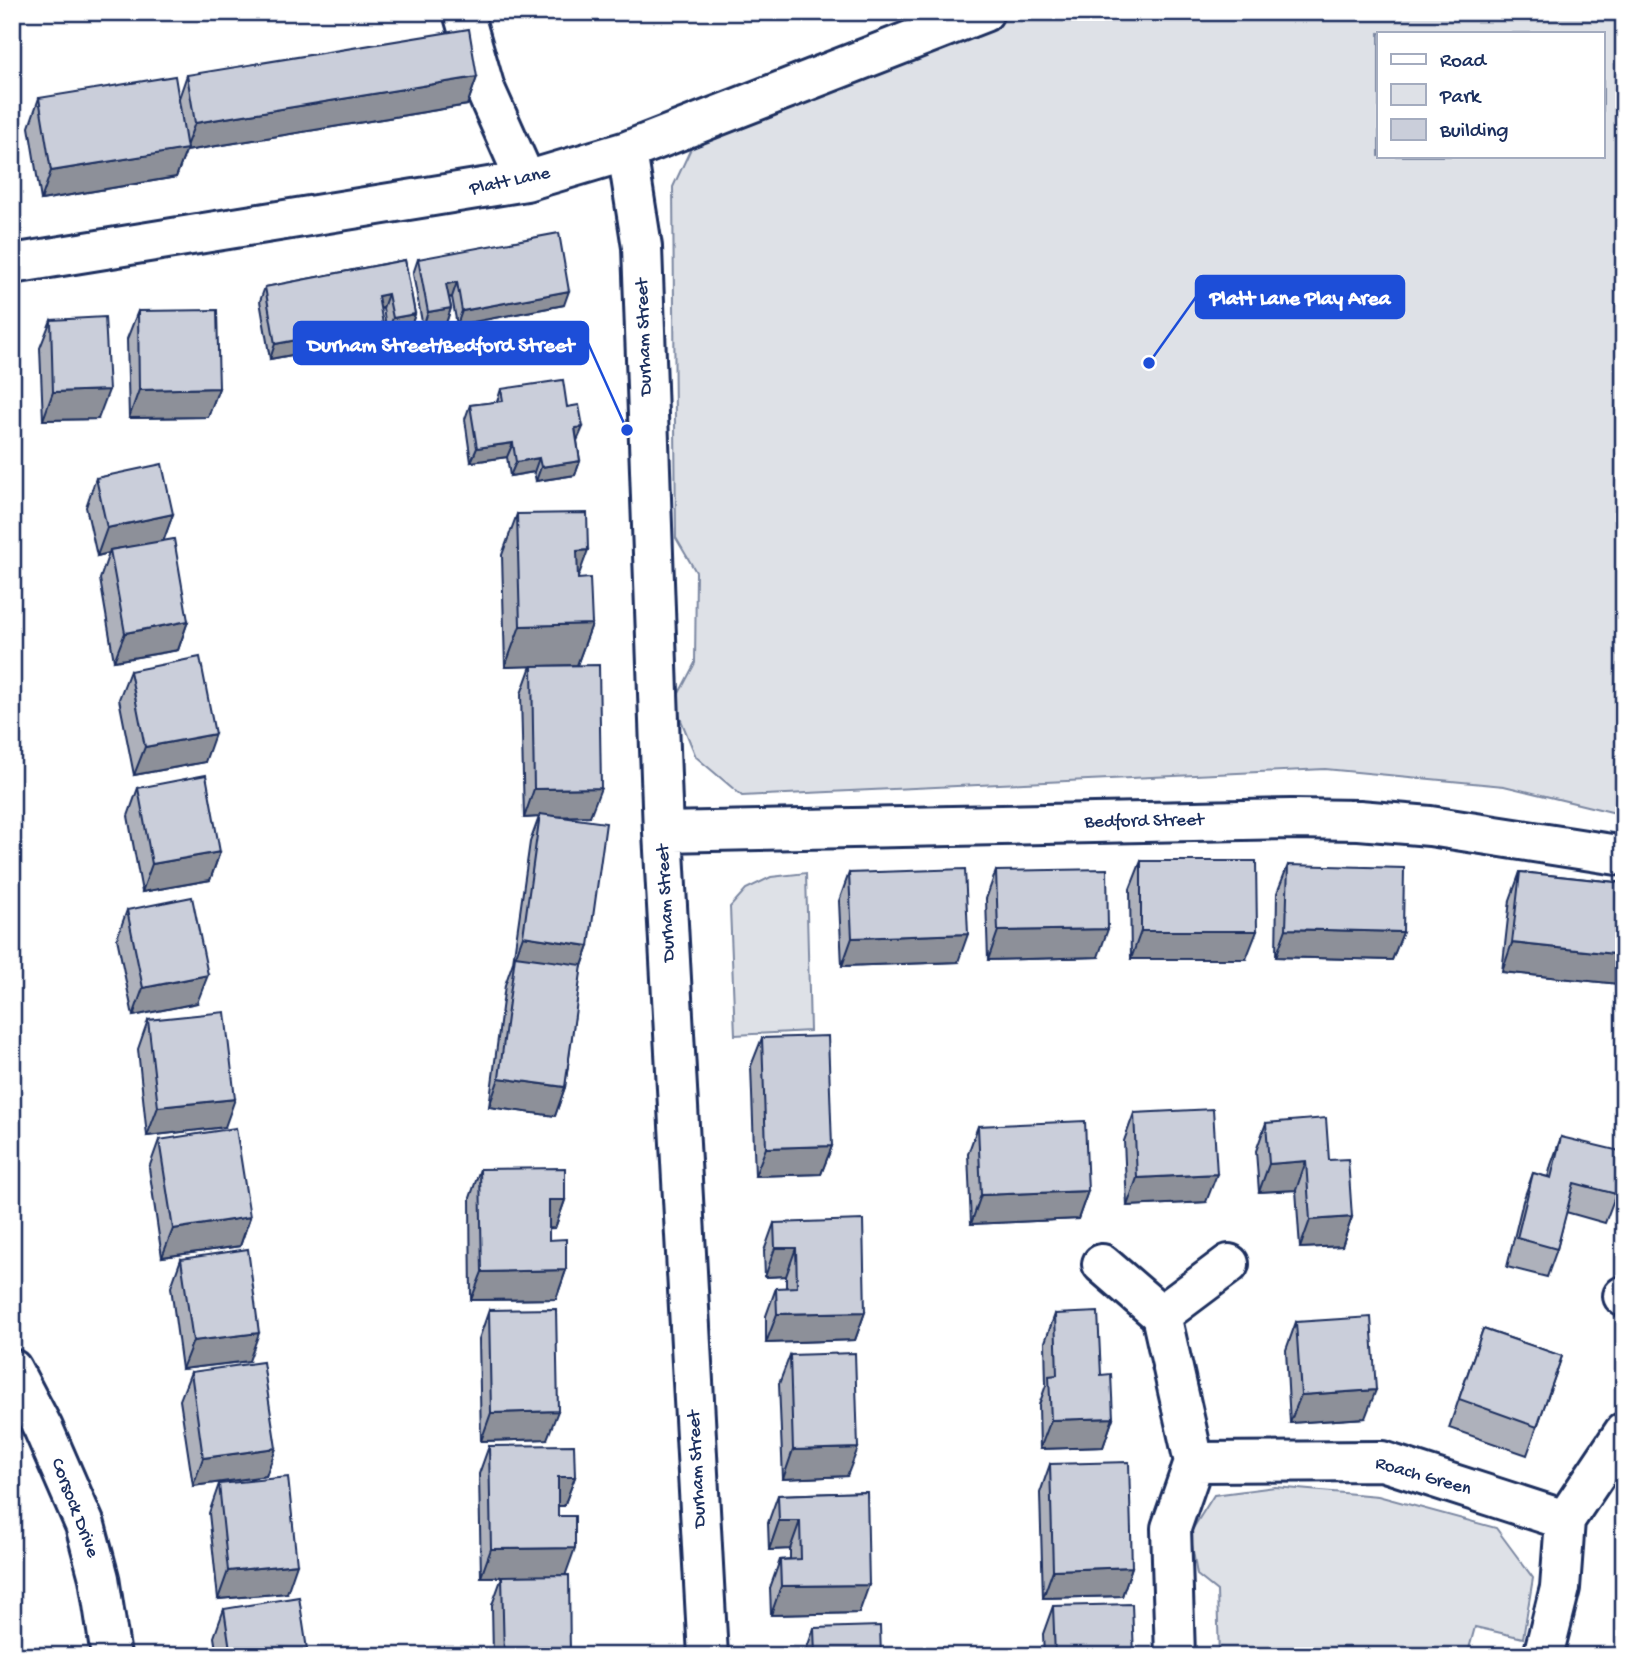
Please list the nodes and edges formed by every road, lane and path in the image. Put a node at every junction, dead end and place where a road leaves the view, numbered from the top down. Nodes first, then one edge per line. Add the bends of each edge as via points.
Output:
1 (463, 12) edge
2 (984, 12) edge
3 (627, 151) junction
4 (526, 181) junction
5 (12, 264) edge
6 (663, 832) junction
7 (1624, 856) edge
8 (1102, 1264) dead end
9 (1229, 1264) dead end
10 (1161, 1315) junction
11 (12, 1369) edge
12 (1624, 1432) edge
13 (1194, 1462) junction
14 (1565, 1520) junction
15 (111, 1656) edge
16 (708, 1656) edge
17 (1175, 1656) edge
18 (1544, 1656) edge

1 - 4 street via 485,89
2 - 3 street, Platt Lane
3 - 4 street, Platt Lane
3 - 6 street, Durham Street via 642,247
4 - 5 street, Platt Lane
6 - 7 street, Bedford Street via 1359,820 1430,826
6 - 16 street, Durham Street
8 - 10 street
9 - 10 street
10 - 13 street
11 - 15 street, Corsock Drive via 85,1525
12 - 14 street
13 - 14 street, Roach Green via 1382,1461
13 - 17 street via 1171,1528
14 - 18 street via 1560,1588

